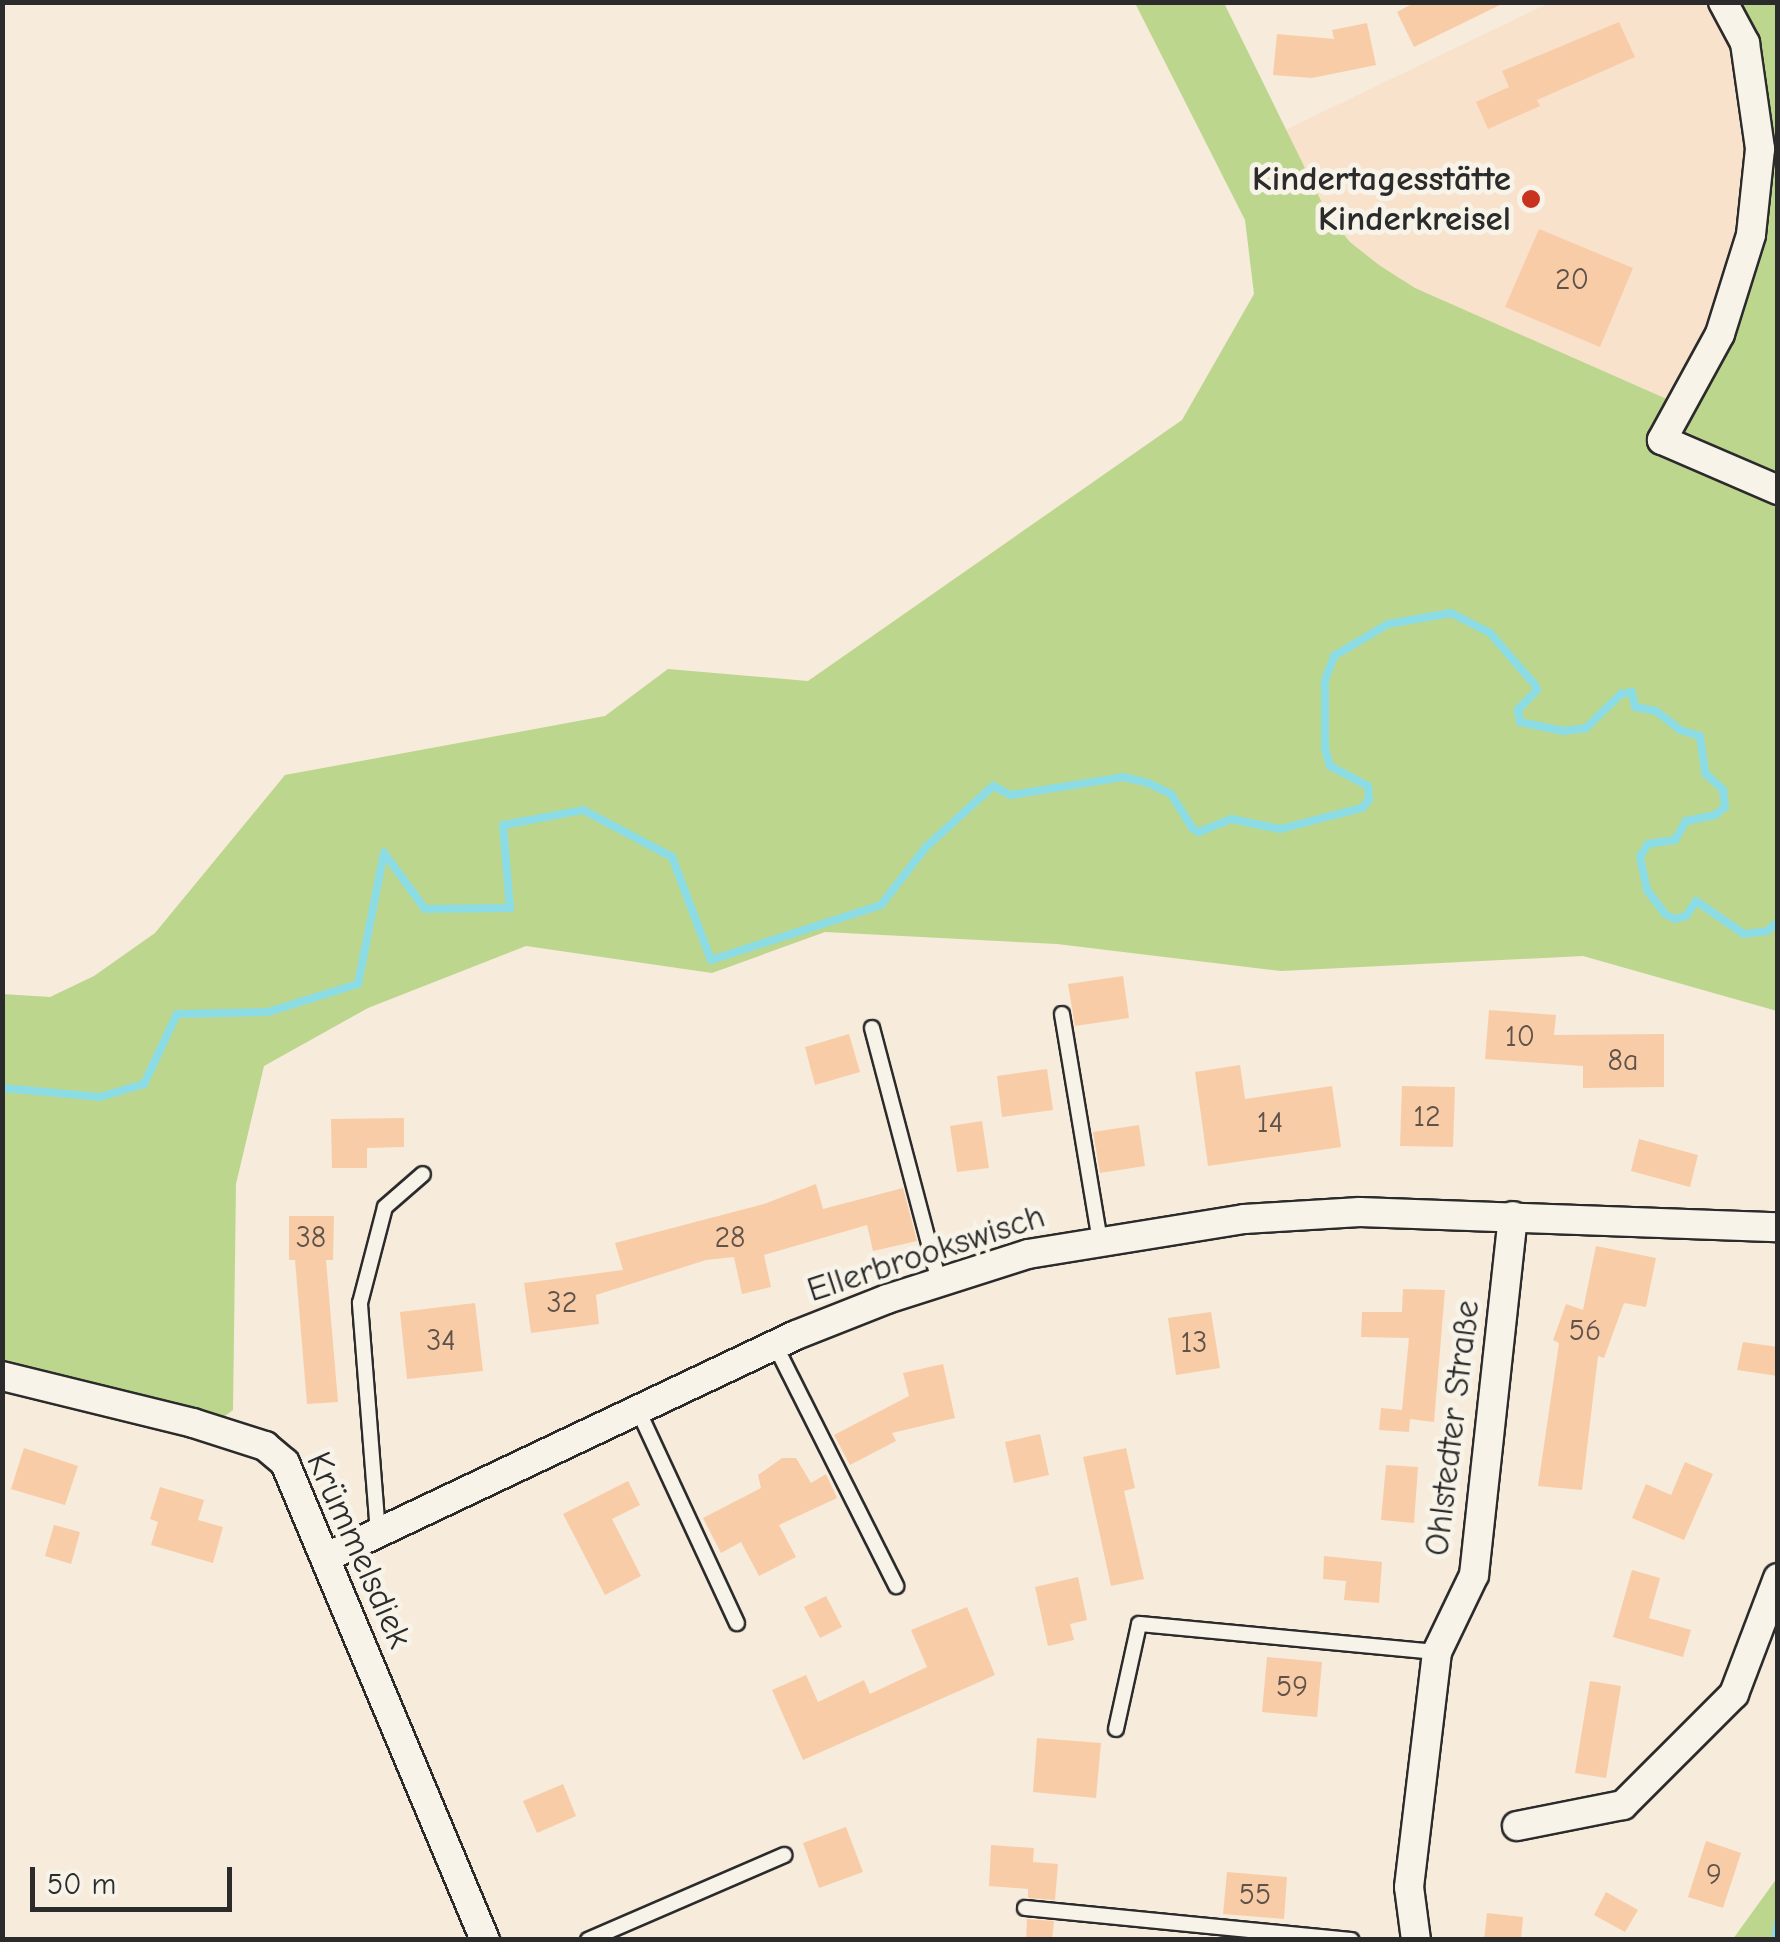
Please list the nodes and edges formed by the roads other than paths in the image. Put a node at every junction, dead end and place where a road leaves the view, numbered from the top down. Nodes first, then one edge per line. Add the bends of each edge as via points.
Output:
1 (1723, 2) edge
2 (1778, 490) edge
3 (1062, 1014) dead end
4 (872, 1028) dead end
5 (423, 1174) dead end
6 (1514, 1216) junction
7 (1778, 1227) edge
8 (1100, 1240) junction
9 (940, 1280) junction
10 (775, 1345) junction
11 (2, 1376) edge
12 (638, 1410) junction
13 (378, 1533) junction
14 (325, 1558) junction
15 (1778, 1578) edge
16 (896, 1586) dead end
17 (737, 1623) dead end
18 (1436, 1652) junction
19 (1116, 1729) dead end
20 (1516, 1826) dead end
21 (784, 1855) dead end
22 (1025, 1908) dead end
23 (485, 1940) edge
24 (588, 1940) edge
25 (1351, 1940) edge
26 (1416, 1940) edge

1 - 2 street via 1745,43 1760,149 1751,235 1720,334 1662,440
3 - 8 lane
4 - 9 lane
5 - 13 lane via 385,1207 360,1304
6 - 7 street, Ellerbrookswisch
6 - 8 street, Ellerbrookswisch via 1360,1212
6 - 18 street, Ohlstedter Straße via 1474,1575
8 - 9 street, Ellerbrookswisch
9 - 10 street, Ellerbrookswisch
10 - 12 street, Ellerbrookswisch
10 - 16 lane
11 - 14 street, Krümmelsdiek via 265,1446 285,1463
12 - 13 street, Ellerbrookswisch
12 - 17 lane
13 - 14 street, Ellerbrookswisch
14 - 23 street, Krümmelsdiek
15 - 20 street via 1734,1694 1623,1806
18 - 19 lane via 1139,1624
18 - 26 street, Ohlstedter Straße via 1409,1887
21 - 24 lane
22 - 25 lane

